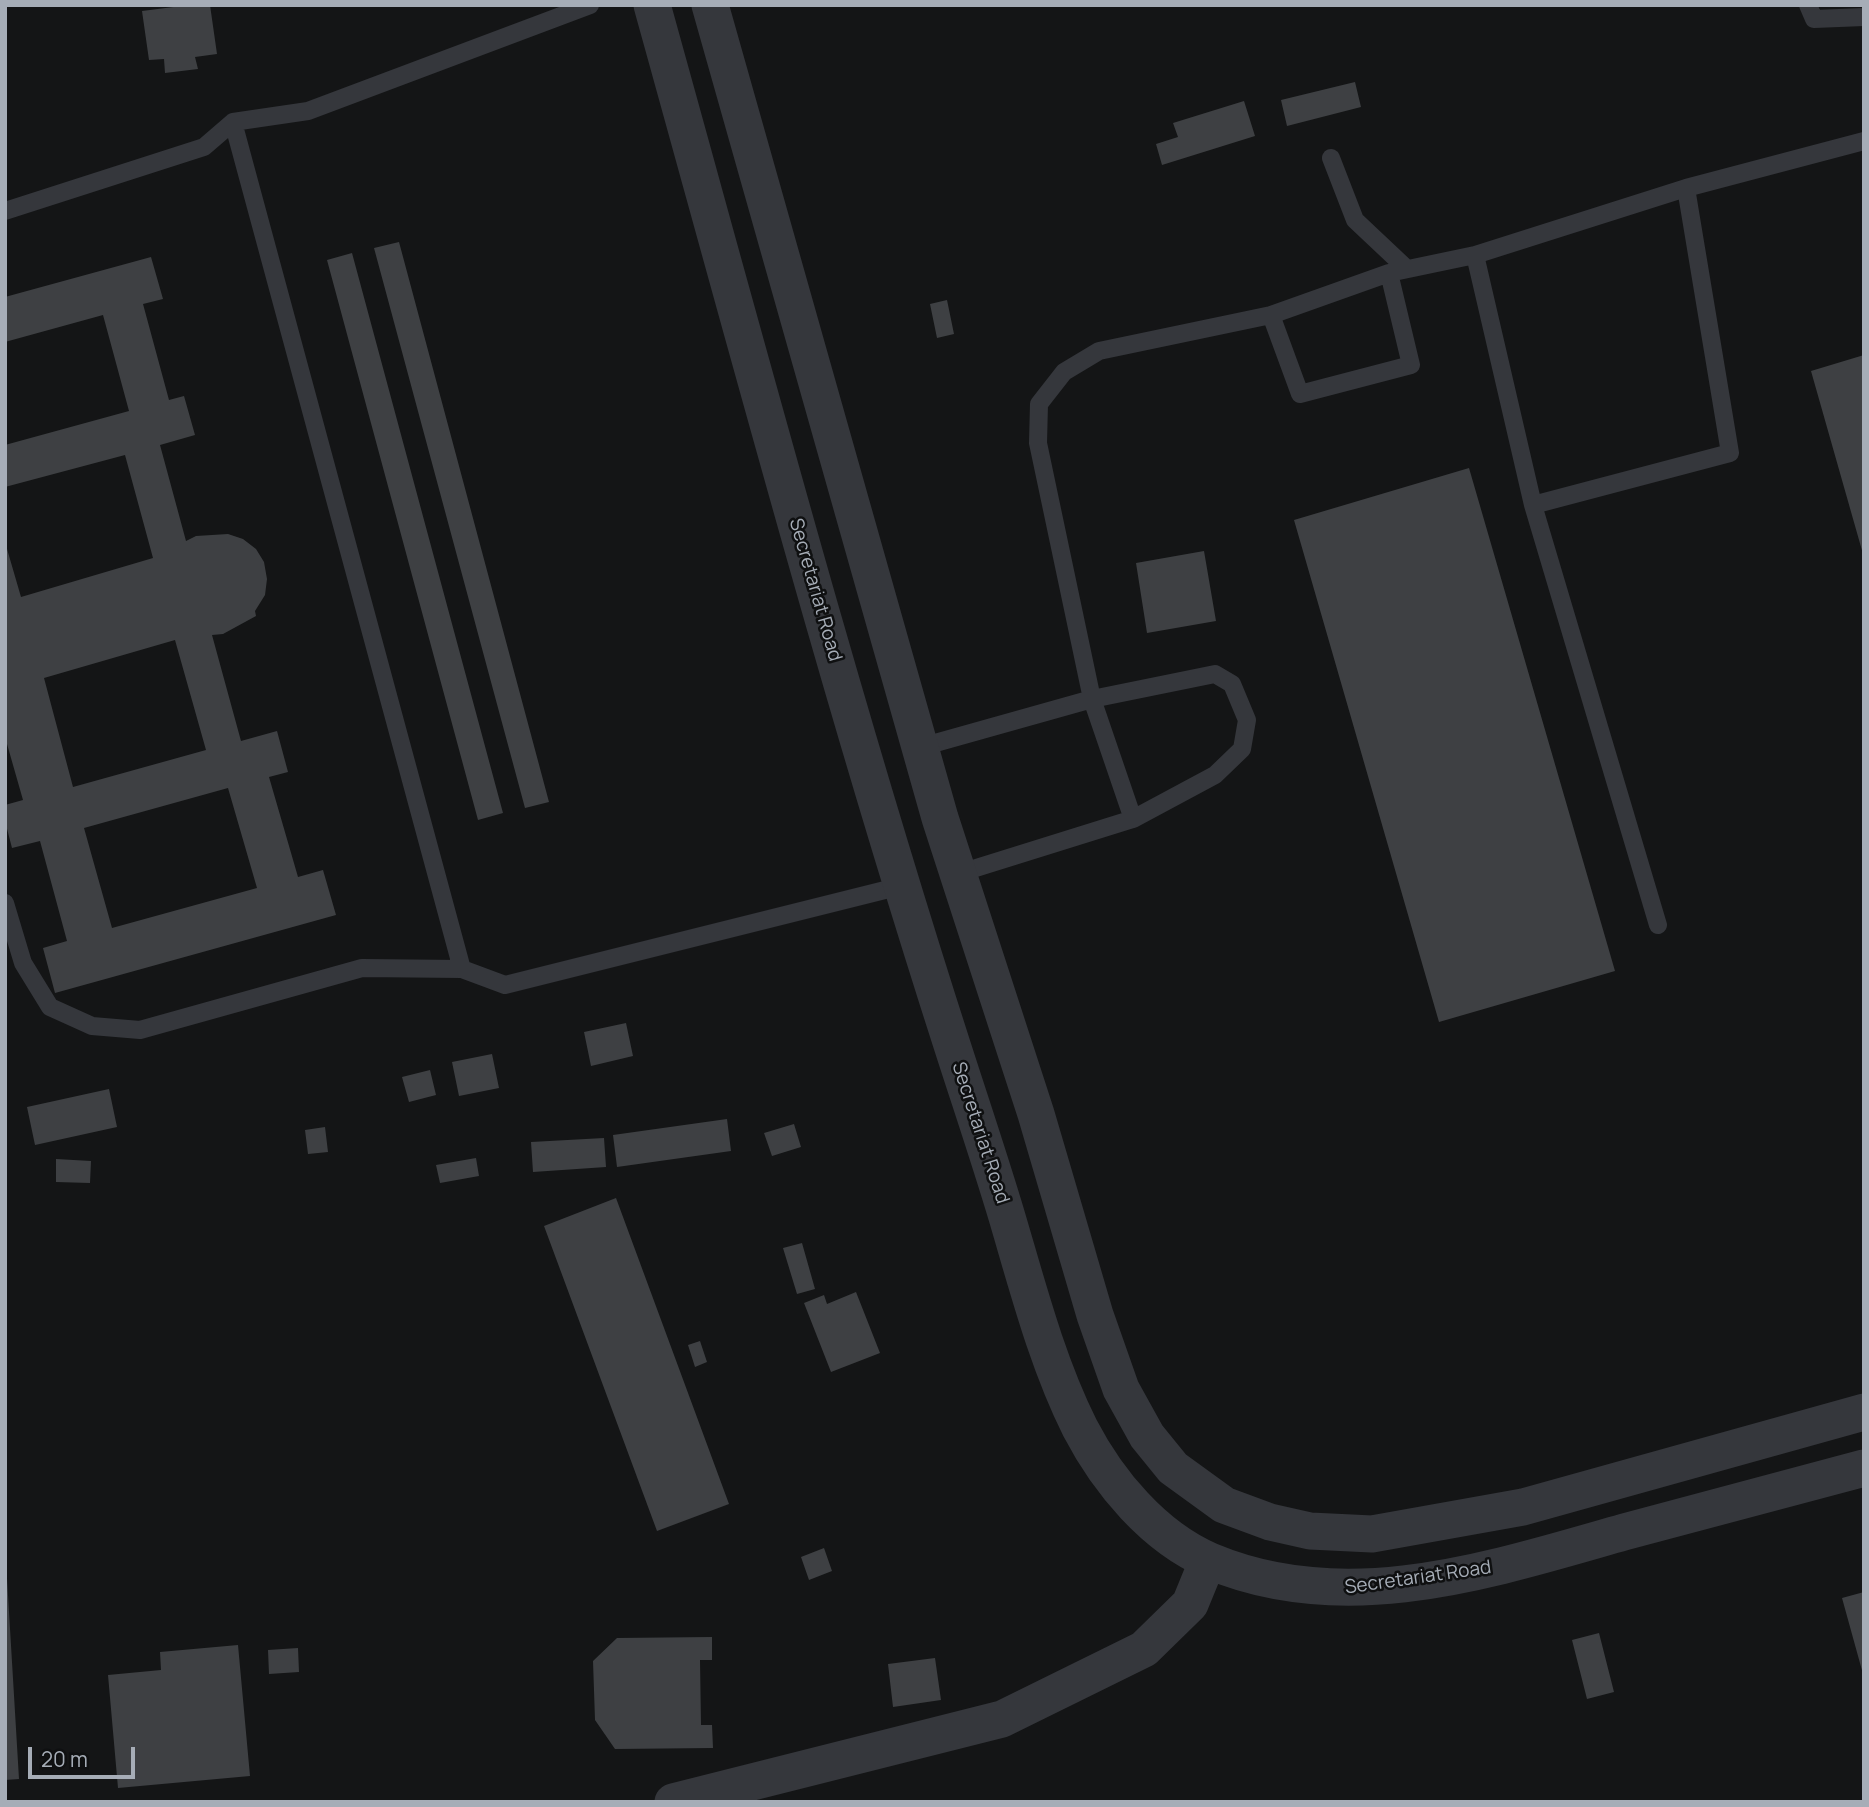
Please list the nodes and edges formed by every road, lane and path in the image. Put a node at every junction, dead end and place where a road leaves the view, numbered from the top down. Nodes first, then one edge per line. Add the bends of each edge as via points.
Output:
1 (590, 5) edge
2 (652, 5) edge
3 (710, 5) edge
4 (1808, 5) edge
5 (1864, 17) edge
6 (233, 122) junction
7 (1864, 141) edge
8 (1331, 158) dead end
9 (1686, 188) junction
10 (5, 211) edge
11 (1475, 255) junction
12 (1407, 269) junction
13 (1389, 273) junction
14 (1271, 315) junction
15 (1533, 505) junction
16 (1092, 699) junction
17 (922, 747) junction
18 (940, 818) junction
19 (1133, 819) junction
20 (886, 831) junction
21 (960, 873) junction
22 (901, 886) junction
23 (5, 903) edge
24 (1658, 925) dead end
25 (462, 969) junction
26 (1864, 1412) edge
27 (1864, 1468) edge
28 (1208, 1560) junction
29 (673, 1802) edge

1 - 6 lane via 307,111
2 - 20 street, Secretariat Road
3 - 17 street
4 - 5 lane via 1814,19
6 - 10 lane via 204,147
6 - 25 lane
7 - 9 lane
8 - 12 lane via 1355,220
9 - 11 lane
9 - 15 lane via 1730,453
11 - 12 lane
11 - 15 lane
12 - 13 lane
13 - 14 lane
13 - 14 lane via 1411,365 1300,394
14 - 16 lane via 1099,351 1064,372 1039,404 1038,443
15 - 24 lane
16 - 17 lane
16 - 19 lane
16 - 19 lane via 1215,674 1232,684 1247,720 1242,749 1215,775
17 - 18 street
18 - 20 street
18 - 21 street
19 - 21 lane
20 - 22 street, Secretariat Road
21 - 26 street via 1121,1389 1147,1436 1173,1468 1224,1505 1310,1531 1384,1532 1523,1507
22 - 25 lane via 505,985
22 - 28 street, Secretariat Road via 1032,1302 1083,1434 1138,1508 1169,1538
23 - 25 lane via 23,963 50,1007 92,1026 140,1030 362,968
27 - 28 street, Secretariat Road via 1540,1557 1399,1584 1341,1590 1299,1587
28 - 29 street via 1190,1604 1144,1648 1002,1719

